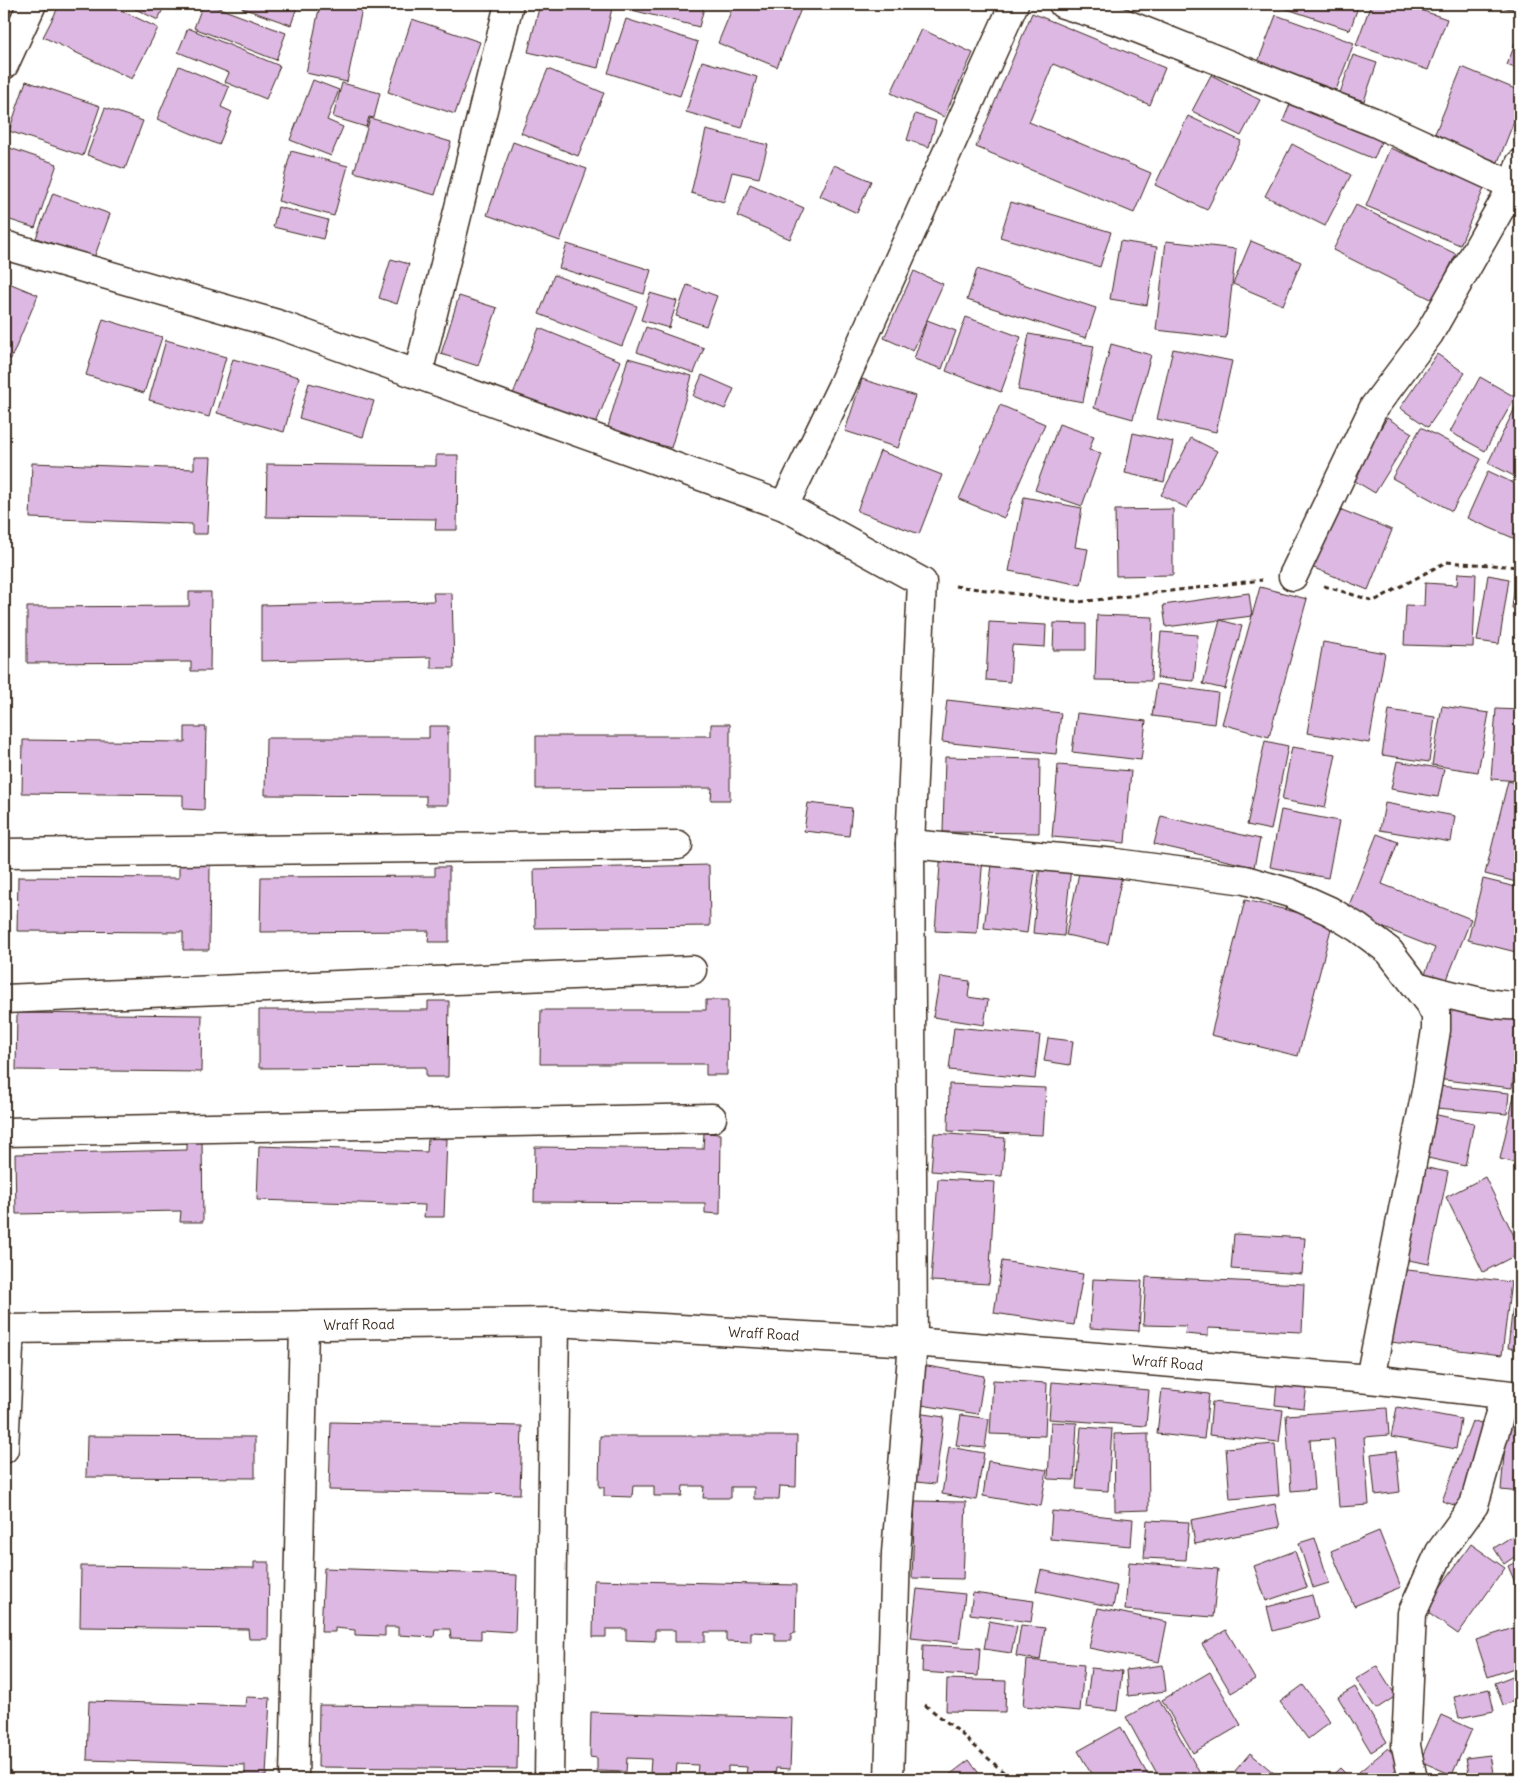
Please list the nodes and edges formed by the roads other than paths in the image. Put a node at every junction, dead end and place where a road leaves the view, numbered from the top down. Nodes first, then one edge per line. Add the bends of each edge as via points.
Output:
1 (32, 4) edge
2 (509, 4) edge
3 (1014, 4) edge
4 (1063, 4) edge
5 (4, 65) edge
6 (1518, 180) edge
7 (4, 245) edge
8 (418, 374) junction
9 (784, 506) junction
10 (1293, 576) road end
11 (910, 844) junction
12 (678, 845) dead end
13 (4, 853) edge
14 (692, 970) dead end
15 (1416, 986) junction
16 (4, 999) edge
17 (1520, 1004) edge
18 (712, 1118) dead end
19 (4, 1132) edge
20 (555, 1322) junction
21 (304, 1325) junction
22 (7, 1329) edge
23 (913, 1342) junction
24 (1370, 1379) junction
25 (1513, 1395) edge
26 (4, 1449) edge
27 (294, 1779) edge
28 (549, 1779) edge
29 (889, 1779) edge
30 (1413, 1779) edge

1 - 5 street
2 - 8 street
3 - 9 street via 841,388
4 - 6 street via 1121,22
6 - 10 street via 1430,334 1374,407
7 - 8 street via 277,324
8 - 9 street
9 - 11 street via 922,582
11 - 15 street via 1116,863 1245,880 1290,893 1358,928 1389,952
11 - 23 street
12 - 13 street
14 - 16 street
15 - 17 street via 1457,997
15 - 24 street via 1436,1015 1436,1030
18 - 19 street
20 - 21 street, Wraff Road
20 - 23 street, Wraff Road
20 - 28 street
21 - 22 street, Wraff Road
21 - 27 street
22 - 26 street
23 - 24 street, Wraff Road
23 - 29 street via 896,1553
24 - 25 street, Wraff Road
25 - 30 street via 1474,1505 1440,1552 1412,1612 1406,1746

